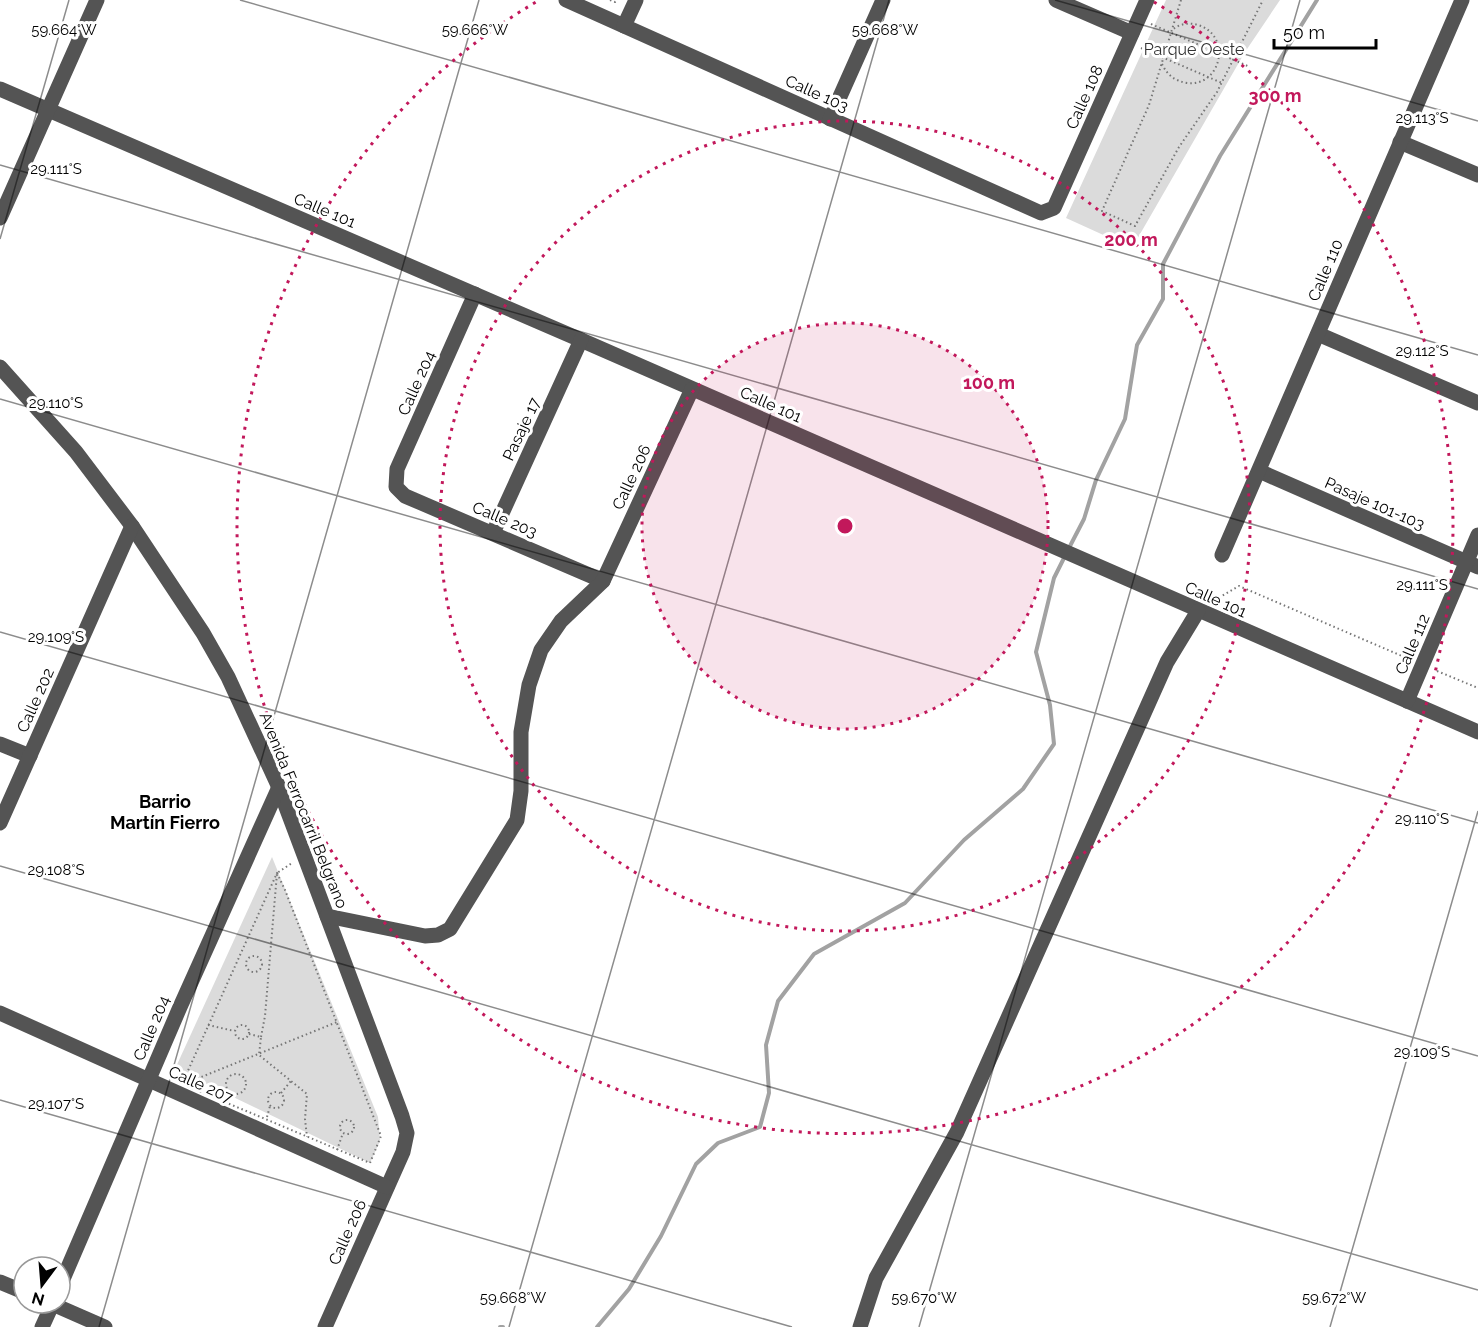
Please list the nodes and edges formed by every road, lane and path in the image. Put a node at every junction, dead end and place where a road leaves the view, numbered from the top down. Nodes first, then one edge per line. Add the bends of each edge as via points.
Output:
1 (97, 0) edge
2 (566, 0) edge
3 (610, 0) edge
4 (616, 0) edge
5 (636, 0) edge
6 (883, 0) edge
7 (1056, 0) edge
8 (1147, 0) edge
9 (1181, 0) edge
10 (1263, 0) edge
11 (1462, 0) edge
12 (1138, 18) junction
13 (624, 26) junction
14 (1171, 31) junction
15 (1130, 38) junction
16 (1220, 53) junction
17 (1163, 58) junction
18 (1233, 59) junction
19 (1162, 63) junction
20 (1250, 67) dead end
21 (1208, 77) junction
22 (1222, 83) junction
23 (0, 89) edge
24 (48, 111) junction
25 (830, 119) junction
26 (1400, 142) junction
27 (1478, 176) edge
28 (1054, 208) joint
29 (0, 218) edge
30 (475, 294) junction
31 (1318, 334) junction
32 (581, 340) junction
33 (0, 367) edge
34 (692, 389) junction
35 (1478, 403) edge
36 (1258, 471) junction
37 (396, 487) joint
38 (132, 526) junction
39 (493, 533) junction
40 (1478, 535) edge
41 (1222, 555) dead end
42 (1472, 565) edge
43 (603, 581) junction
44 (1198, 610) junction
45 (1422, 664) junction
46 (1478, 688) edge
47 (1407, 702) junction
48 (1478, 732) edge
49 (0, 744) edge
50 (30, 756) junction
51 (279, 787) junction
52 (0, 823) edge
53 (304, 855) junction
54 (277, 873) junction
55 (327, 916) junction
56 (237, 959) junction
57 (247, 962) junction
58 (261, 965) junction
59 (268, 967) junction
60 (0, 1013) edge
61 (337, 1022) junction
62 (208, 1025) junction
63 (234, 1031) junction
64 (249, 1034) junction
65 (261, 1037) junction
66 (259, 1054) junction
67 (230, 1066) junction
68 (232, 1075) junction
69 (148, 1080) junction
70 (291, 1081) junction
71 (182, 1084) junction
72 (280, 1094) junction
73 (270, 1105) junction
74 (266, 1120) junction
75 (343, 1133) junction
76 (307, 1138) junction
77 (337, 1150) junction
78 (403, 1152) joint
79 (387, 1187) junction
80 (72, 1258) edge
81 (72, 1312) edge
82 (105, 1327) edge
83 (325, 1327) edge
84 (860, 1327) edge

1 - 24 street
2 - 13 street, Calle 103
3 - 4 path
5 - 13 street
6 - 25 street
7 - 15 street
8 - 12 street, Calle 108
9 - 14 path
10 - 18 path
11 - 26 street, Calle 110
12 - 14 path
12 - 15 street, Calle 108
13 - 25 street, Calle 103
14 - 16 path
14 - 16 path via 1185,24 1204,27 1217,40
14 - 17 path
15 - 17 path
15 - 28 street, Calle 108
16 - 18 path
16 - 21 path via 1216,68
17 - 19 path
17 - 21 path
18 - 20 path
18 - 22 path
19 - 21 path via 1172,78 1181,82
19 - 22 path via 1149,105 1102,211 1135,226 1179,147
21 - 22 path
23 - 24 street, Calle 101
24 - 29 street
24 - 30 street, Calle 101
25 - 28 street, Calle 103 via 1041,213
26 - 27 street
26 - 31 street, Calle 110
30 - 32 street, Calle 101
30 - 37 street, Calle 204 via 397,469
31 - 35 street
31 - 36 street, Calle 110
32 - 34 street, Calle 101
32 - 39 street, Pasaje 17
33 - 38 street, Avenida Ferrocarril Belgrano via 76,452
34 - 43 street, Calle 206
34 - 44 street, Calle 101
36 - 41 street, Calle 110
36 - 42 street, Pasaje 101-103
37 - 39 street, Calle 203 via 405,496
38 - 50 street, Calle 202
38 - 51 street, Avenida Ferrocarril Belgrano via 228,677
39 - 43 street, Calle 203
40 - 42 street, Calle 112
42 - 45 street, Calle 112
43 - 55 street via 561,621 541,650 529,685 521,732 518,820 450,929 425,936
44 - 45 path via 1239,586
44 - 47 street, Calle 101
44 - 84 street via 1167,662 957,1132 876,1278
45 - 46 path
45 - 47 street, Calle 112
47 - 48 street, Calle 101
49 - 50 street
50 - 52 street, Calle 202
51 - 53 street, Avenida Ferrocarril Belgrano
51 - 69 street, Calle 204
53 - 54 path
53 - 55 street, Avenida Ferrocarril Belgrano
54 - 56 path
54 - 59 path
54 - 61 path
55 - 78 street, Avenida Ferrocarril Belgrano via 402,1116 407,1133
56 - 57 path
56 - 62 path
57 - 58 path via 257,957
57 - 58 path via 252,971
58 - 59 path
59 - 65 path
60 - 69 street, Calle 207
61 - 66 path
61 - 77 path via 381,1136 370,1163
62 - 63 path
62 - 71 path
63 - 64 path via 242,1039
63 - 64 path via 243,1025
64 - 65 path
65 - 66 path
66 - 67 path
66 - 70 path
67 - 68 path
67 - 71 path
68 - 68 path via 226,1083 227,1090 239,1094 245,1090 246,1081 242,1076
69 - 79 street, Calle 207
69 - 80 street, Calle 204
70 - 72 path
70 - 76 path via 307,1094
71 - 74 path
72 - 73 path via 269,1096
72 - 73 path via 282,1105
73 - 74 path
74 - 76 path
75 - 75 path via 339,1127 347,1119 354,1127 352,1132
75 - 77 path
76 - 77 path
78 - 79 street, Calle 206
79 - 83 street, Calle 206
81 - 82 street

